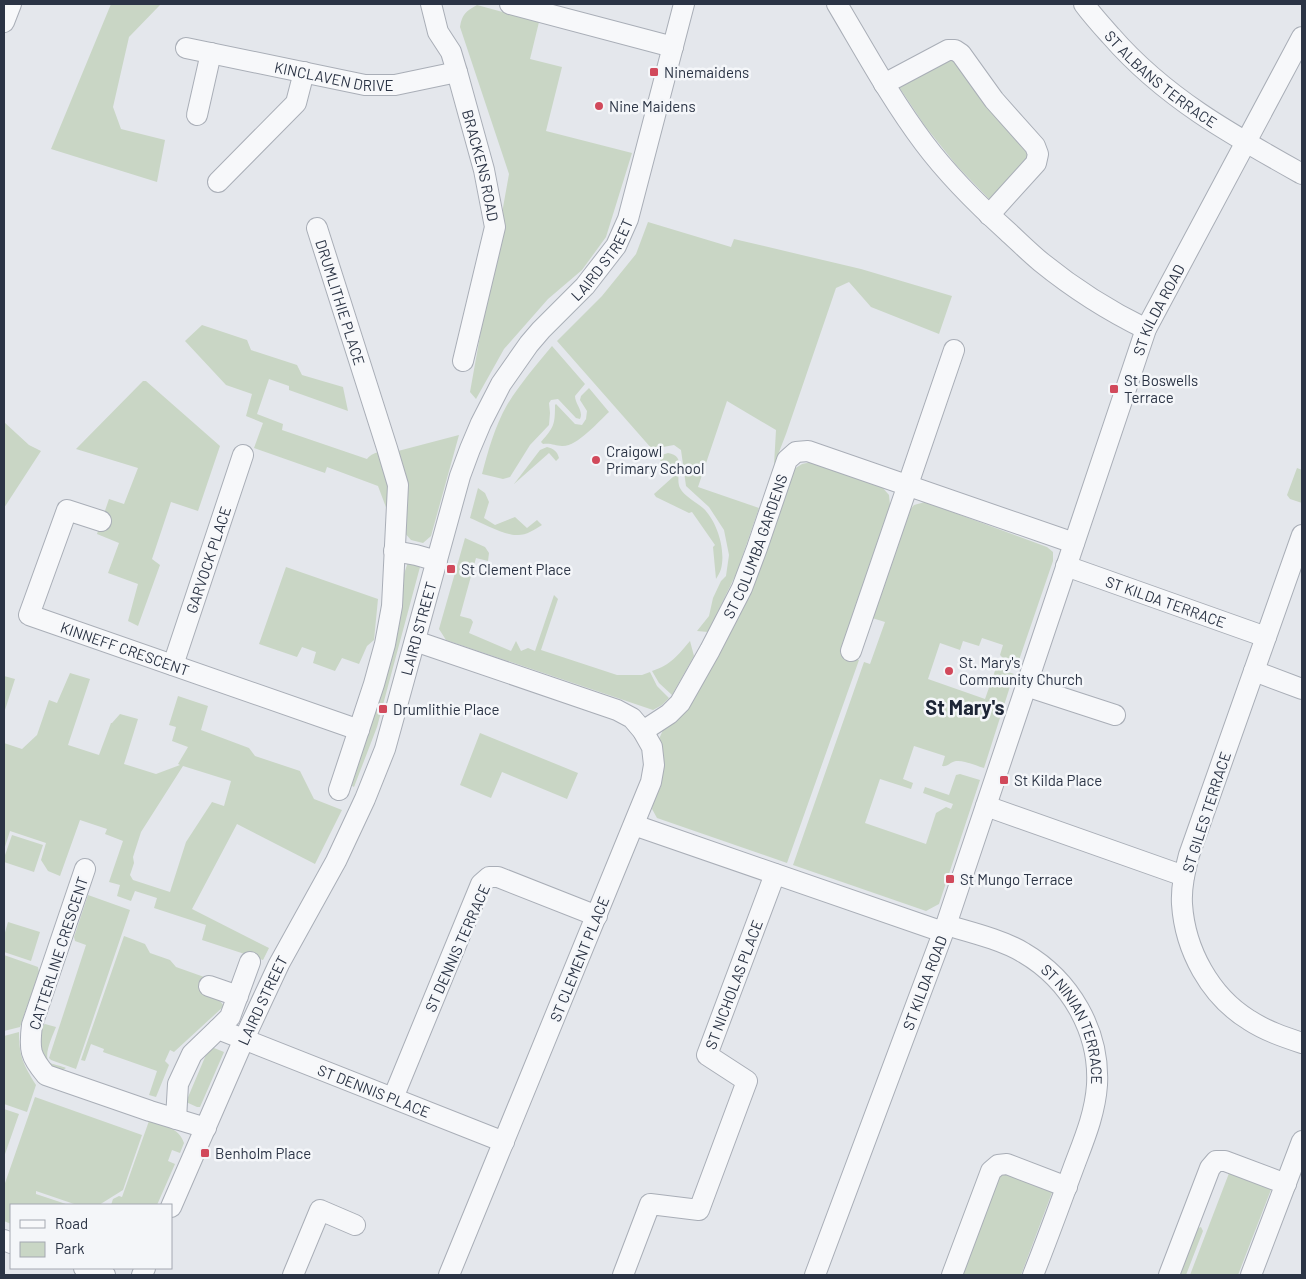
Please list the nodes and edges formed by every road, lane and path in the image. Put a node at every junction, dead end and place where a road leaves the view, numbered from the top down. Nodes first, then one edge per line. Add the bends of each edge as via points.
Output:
1 (11, 4) edge
2 (432, 4) edge
3 (510, 4) edge
4 (684, 4) edge
5 (838, 4) edge
6 (1084, 4) edge
7 (4, 22) edge
8 (1302, 37) edge
9 (673, 47) junction
10 (186, 48) dead end
11 (211, 53) junction
12 (304, 72) junction
13 (457, 72) junction
14 (884, 84) junction
15 (197, 114) dead end
16 (1246, 143) junction
17 (1302, 174) edge
18 (229, 178) dead end
19 (989, 215) junction
20 (317, 228) dead end
21 (1146, 329) junction
22 (954, 350) dead end
23 (463, 361) dead end
24 (243, 455) dead end
25 (908, 486) junction
26 (101, 521) dead end
27 (1302, 535) edge
28 (1074, 544) junction
29 (394, 551) junction
30 (437, 561) junction
31 (1066, 566) junction
32 (1266, 637) junction
33 (415, 641) junction
34 (851, 652) dead end
35 (173, 665) junction
36 (1254, 671) junction
37 (1026, 686) junction
38 (1302, 690) edge
39 (1115, 715) dead end
40 (359, 730) junction
41 (643, 731) junction
42 (339, 790) dead end
43 (986, 806) junction
44 (634, 825) junction
45 (85, 869) dead end
46 (775, 874) junction
47 (1184, 876) junction
48 (597, 916) junction
49 (944, 928) junction
50 (250, 962) dead end
51 (209, 986) dead end
52 (238, 996) junction
53 (218, 1029) junction
54 (244, 1039) junction
55 (1302, 1043) edge
56 (394, 1098) junction
57 (176, 1119) junction
58 (206, 1128) junction
59 (1302, 1141) edge
60 (504, 1142) junction
61 (1286, 1184) junction
62 (1067, 1187) junction
63 (172, 1205) edge
64 (355, 1225) dead end
65 (87, 1269) edge
66 (105, 1275) edge
67 (293, 1275) edge
68 (450, 1275) edge
69 (623, 1275) edge
70 (814, 1275) edge
71 (952, 1275) edge
72 (1033, 1275) edge
73 (1169, 1275) edge
74 (1251, 1275) edge

1 - 7 street
2 - 13 street, BRACKENS ROAD via 438,32 451,52
3 - 9 street
4 - 9 street, LAIRD STREET
5 - 14 street
6 - 16 street, ST ALBANS TERRACE via 1127,54 1170,92
8 - 16 street, ST KILDA ROAD
9 - 30 street, LAIRD STREET via 628,219 616,246 585,286 529,344 501,384 480,423 460,476
10 - 11 street, KINCLAVEN DRIVE
11 - 12 street, KINCLAVEN DRIVE
11 - 15 street
12 - 13 street, KINCLAVEN DRIVE via 365,85 395,85
12 - 18 street via 296,103
13 - 23 street, BRACKENS ROAD via 484,170 494,227
14 - 19 street via 924,143
14 - 19 street via 948,50 955,50 1035,146 1038,154 1036,163
16 - 17 street
16 - 21 street, ST KILDA ROAD
19 - 21 street via 1040,261 1122,318
20 - 29 street, DRUMLITHIE PLACE via 398,485
21 - 28 street, ST KILDA ROAD
22 - 25 street via 939,367
24 - 35 street, GARVOCK PLACE
25 - 28 street, ST COLUMBA GARDENS
25 - 34 street
25 - 41 street, ST COLUMBA GARDENS via 808,451 796,452 787,460 742,588 710,650 680,703
26 - 35 street, KINNEFF CRESCENT via 67,510 29,615
27 - 32 street, ST GILES TERRACE
28 - 31 street, ST KILDA ROAD
29 - 30 street
29 - 40 street, DRUMLITHIE PLACE via 392,606 385,644
30 - 33 street, LAIRD STREET
31 - 32 street, ST KILDA TERRACE
31 - 37 street, ST KILDA ROAD
32 - 36 street, ST GILES TERRACE
33 - 41 street, ST CLEMENT PLACE via 617,710 632,718
33 - 54 street, LAIRD STREET via 385,749 364,799 336,861 279,964
35 - 40 street, KINNEFF CRESCENT
36 - 38 street
36 - 47 street, ST GILES TERRACE
37 - 39 street
37 - 43 street, ST KILDA ROAD
40 - 42 street, DRUMLITHIE PLACE
41 - 44 street, ST CLEMENT PLACE via 652,747 654,764 651,782
43 - 47 street
43 - 49 street, ST KILDA ROAD
44 - 46 street
44 - 48 street, ST CLEMENT PLACE
45 - 57 street, CATTERLINE CRESCENT via 32,1025 30,1044 35,1061 46,1075
46 - 49 street
46 - 69 street, ST NICHOLAS PLACE via 707,1056 747,1081 699,1210 650,1204
47 - 55 street, ST GILES TERRACE via 1182,904 1186,931 1195,958 1209,982 1227,1003 1249,1020
48 - 56 street, ST DENNIS TERRACE via 489,876 481,884
48 - 60 street, ST CLEMENT PLACE
49 - 62 street, ST NINIAN TERRACE via 996,940 1023,952 1050,971 1073,998 1087,1025 1095,1055 1097,1085 1092,1119
49 - 70 street, ST KILDA ROAD
50 - 52 street
51 - 52 street
52 - 53 street via 230,1017
53 - 54 street
53 - 57 street via 188,1062 178,1084
54 - 56 street, ST DENNIS PLACE
54 - 58 street, LAIRD STREET
56 - 60 street, ST DENNIS PLACE
57 - 58 street, CATTERLINE CRESCENT
58 - 63 street, LAIRD STREET
59 - 61 street
60 - 68 street, ST CLEMENT PLACE
61 - 73 street via 1225,1160 1216,1161 1210,1168
61 - 74 street
62 - 71 street via 1006,1164 998,1165 991,1172
62 - 72 street, ST NINIAN TERRACE
64 - 67 street via 320,1210
65 - 66 street

